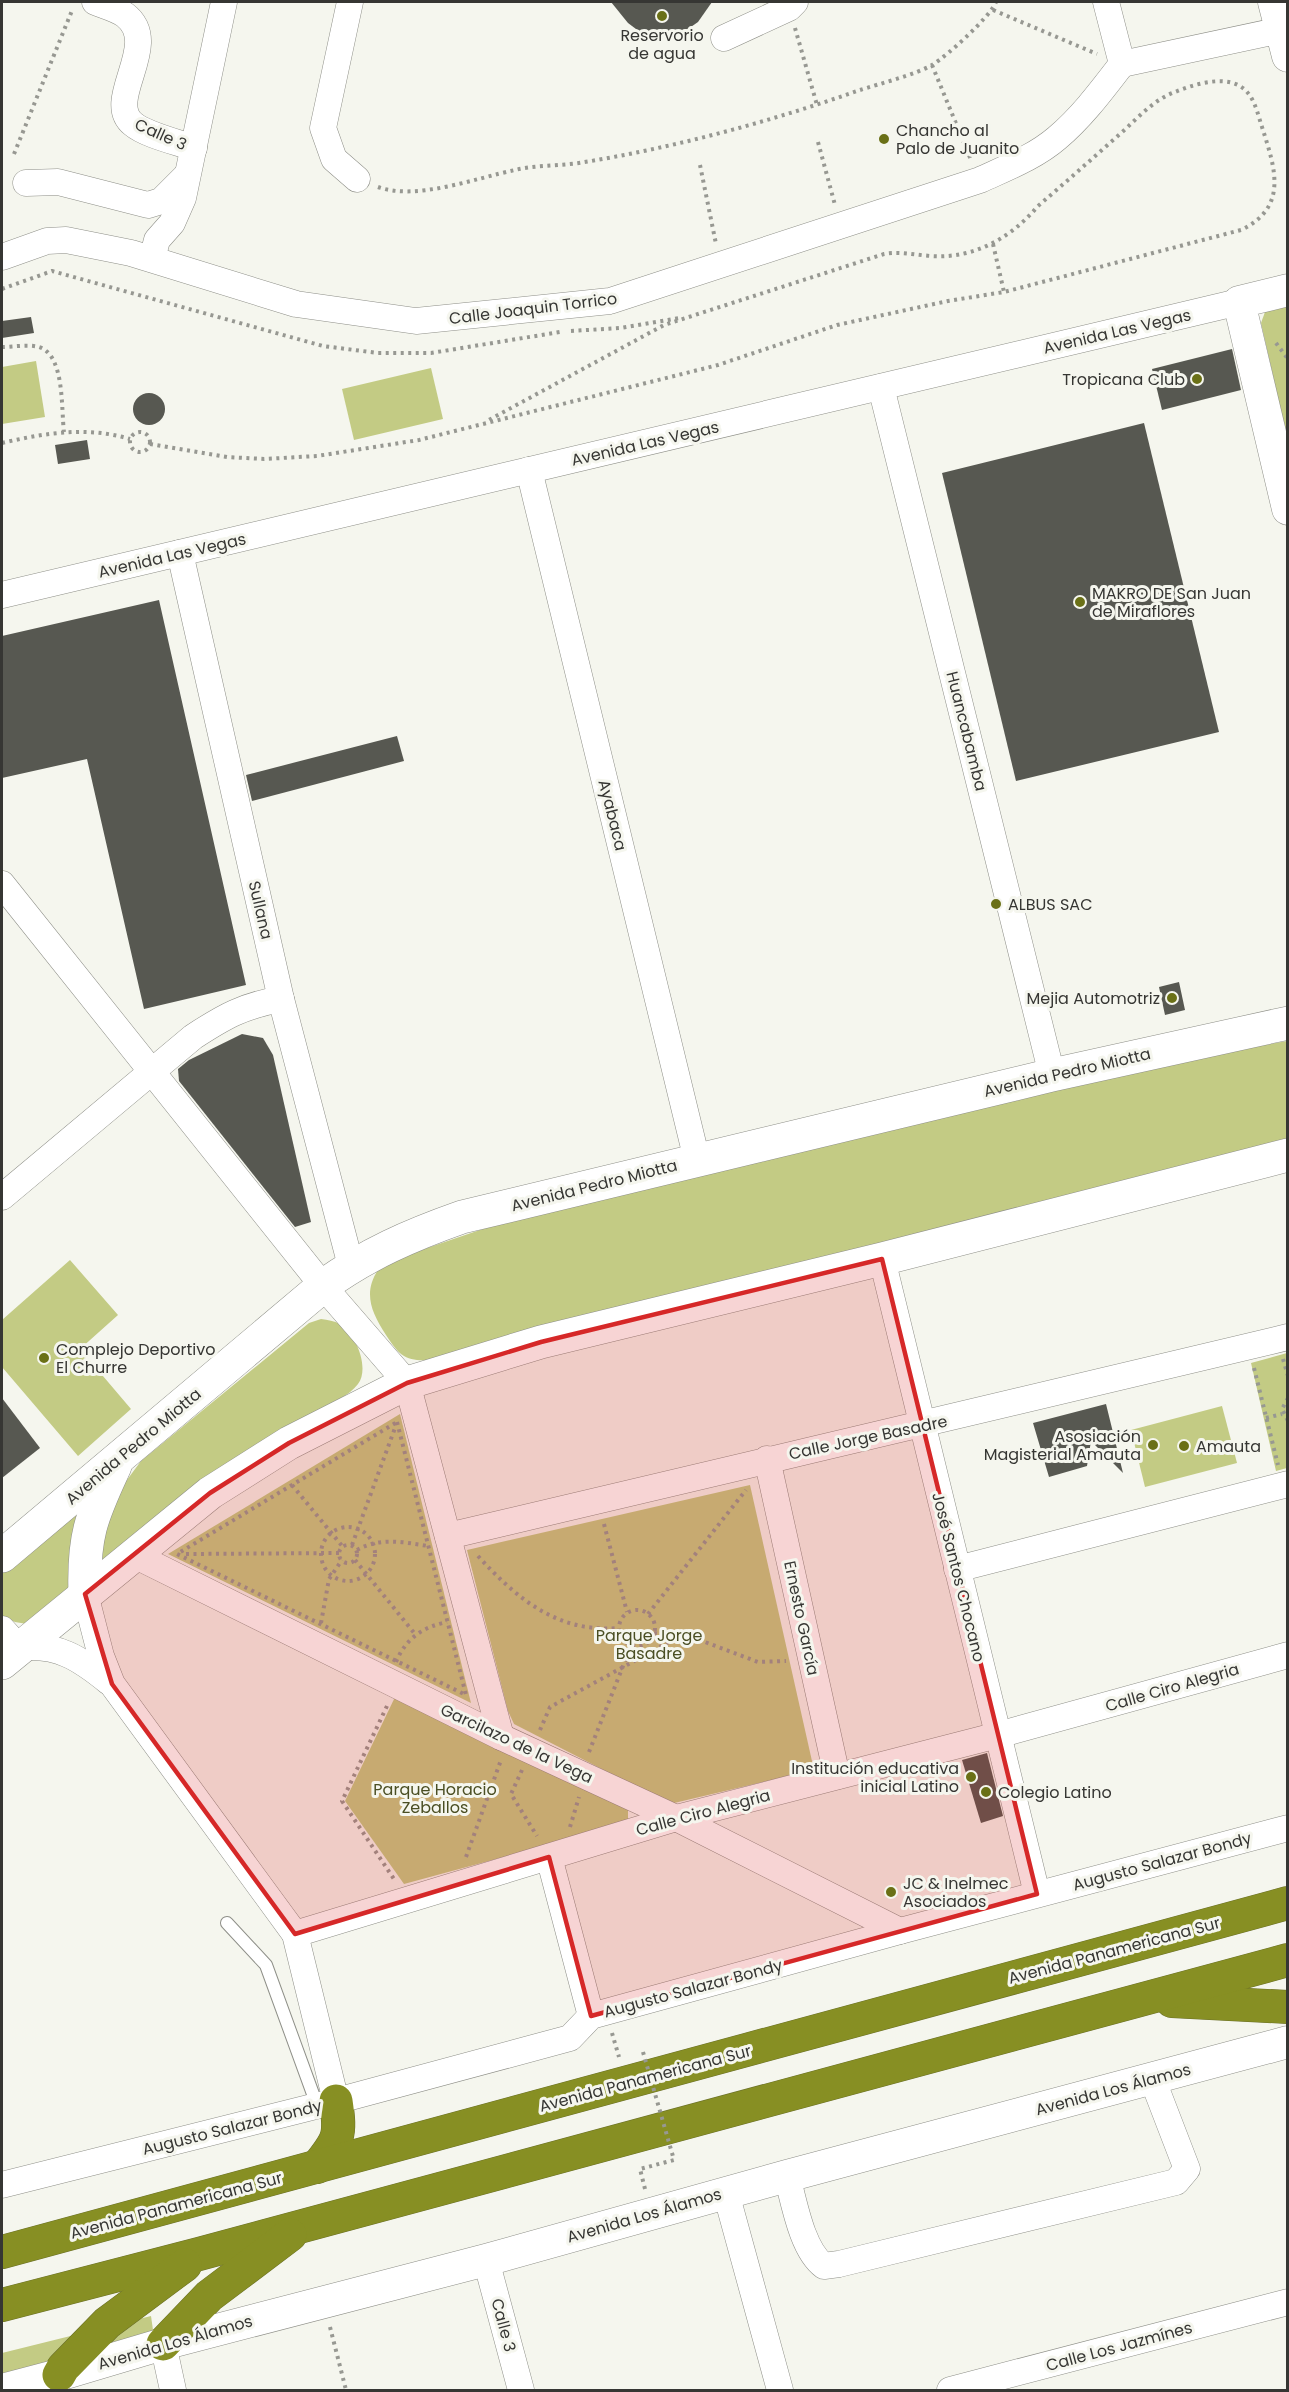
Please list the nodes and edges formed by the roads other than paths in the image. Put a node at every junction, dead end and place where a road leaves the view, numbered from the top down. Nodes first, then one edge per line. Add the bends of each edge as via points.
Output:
1 (95, 2) edge
2 (224, 2) edge
3 (350, 2) edge
4 (1106, 2) edge
5 (792, 5) edge
6 (1282, 25) edge
7 (724, 38) dead end
8 (1122, 64) junction
9 (194, 148) junction
10 (188, 173) junction
11 (357, 179) road end
12 (26, 183) dead end
13 (2, 257) edge
14 (152, 258) junction
15 (1287, 290) edge
16 (1239, 302) junction
17 (881, 387) junction
18 (529, 470) junction
19 (1287, 509) edge
20 (180, 553) junction
21 (2, 595) edge
22 (2, 884) edge
23 (281, 999) junction
24 (1287, 1020) edge
25 (151, 1071) junction
26 (1052, 1075) junction
27 (1287, 1155) edge
28 (697, 1160) junction
29 (2, 1197) edge
30 (882, 1259) junction
31 (351, 1266) junction
32 (323, 1286) junction
33 (1286, 1351) edge
34 (407, 1383) junction
35 (922, 1426) junction
36 (120, 1457) junction
37 (767, 1459) junction
38 (1283, 1476) edge
39 (438, 1541) junction
40 (134, 1554) junction
41 (2, 1556) edge
42 (957, 1569) junction
43 (85, 1594) junction
44 (7, 1647) edge
45 (1287, 1654) edge
46 (112, 1684) junction
47 (998, 1736) junction
48 (501, 1737) junction
49 (837, 1776) junction
50 (676, 1818) junction
51 (1287, 1828) edge
52 (549, 1857) junction
53 (1037, 1894) junction
54 (1287, 1903) edge
55 (227, 1923) dead end
56 (900, 1931) junction
57 (295, 1934) junction
58 (1287, 1960) edge
59 (1143, 1999) junction
60 (1287, 2007) edge
61 (591, 2016) junction
62 (1287, 2042) edge
63 (1152, 2078) junction
64 (326, 2103) junction
65 (317, 2167) junction
66 (787, 2176) junction
67 (2, 2185) edge
68 (726, 2193) junction
69 (304, 2224) junction
70 (2, 2252) edge
71 (199, 2254) junction
72 (486, 2260) junction
73 (1287, 2302) edge
74 (2, 2306) edge
75 (163, 2344) junction
76 (59, 2375) junction
77 (2, 2390) edge
78 (173, 2391) edge
79 (521, 2391) edge
80 (780, 2391) edge
81 (950, 2391) edge

1 - 9 street, Calle 3 via 125,15 136,31 138,54 123,105 132,124
2 - 9 street
3 - 11 street via 323,128 334,159
4 - 8 street
5 - 7 street
6 - 8 street
8 - 14 street, Calle Joaquin Torrico via 1057,138 1018,163 980,180 610,301 416,321 296,304
9 - 10 street
10 - 12 street via 161,201 148,205 58,182
10 - 14 street via 178,212 157,240
13 - 14 street, Calle Joaquin Torrico via 56,239
15 - 16 street, Avenida Las Vegas
16 - 17 street, Avenida Las Vegas
16 - 19 street
17 - 18 street, Avenida Las Vegas
17 - 26 street, Huancabamba
18 - 20 street, Avenida Las Vegas
18 - 28 street, Ayabaca
20 - 21 street, Avenida Las Vegas
20 - 23 street, Sullana
22 - 25 street
23 - 25 street via 252,1004 224,1016
23 - 31 street, Sullana
24 - 26 main road, Avenida Pedro Miotta
25 - 29 street
25 - 32 street
26 - 28 main road, Avenida Pedro Miotta
27 - 30 main road
28 - 31 main road, Avenida Pedro Miotta via 462,1217 409,1236
30 - 34 main road via 541,1342
30 - 35 street, José Santos Chocano
31 - 32 main road, Avenida Pedro Miotta
32 - 34 street
32 - 36 main road, Avenida Pedro Miotta
33 - 35 street, Calle Jorge Basadre
34 - 39 street
34 - 40 main road via 289,1443 210,1493
35 - 37 street, Calle Jorge Basadre
35 - 42 street, José Santos Chocano
36 - 41 main road, Avenida Pedro Miotta
36 - 43 main road via 94,1510 87,1536
37 - 39 street, Calle Jorge Basadre
37 - 49 street, Ernesto García
38 - 42 street
39 - 48 street
40 - 43 main road
40 - 48 street, Garcilazo de la Vega via 396,1673
42 - 47 street, José Santos Chocano
43 - 44 main road
43 - 46 street via 95,1638
44 - 46 street via 37,1646 71,1655
45 - 47 street, Calle Ciro Alegria
46 - 57 street
47 - 49 street, Calle Ciro Alegria
47 - 53 street, José Santos Chocano
48 - 50 street, Garcilazo de la Vega
49 - 50 street, Calle Ciro Alegria
50 - 52 street, Calle Ciro Alegria
50 - 56 street, Garcilazo de la Vega
51 - 53 street, Augusto Salazar Bondy
52 - 57 street, Calle Ciro Alegria
52 - 61 street
53 - 56 street, Augusto Salazar Bondy
54 - 65 highway, Avenida Panamericana Sur
55 - 64 lane via 266,1965
56 - 61 street, Augusto Salazar Bondy
57 - 64 street
58 - 59 highway
59 - 60 highway
59 - 69 highway
61 - 64 street, Augusto Salazar Bondy via 570,2038
62 - 63 street, Avenida Los Álamos
63 - 66 street, Avenida Los Álamos
63 - 66 street via 1187,2169 1176,2182 824,2266 816,2260 799,2223
64 - 65 highway via 339,2131
64 - 67 street, Augusto Salazar Bondy
65 - 70 highway, Avenida Panamericana Sur
66 - 68 street, Avenida Los Álamos
68 - 72 street, Avenida Los Álamos
68 - 80 street
69 - 71 highway
69 - 75 highway via 210,2296
71 - 74 highway
71 - 76 highway via 107,2323
72 - 75 street, Avenida Los Álamos
72 - 79 street, Calle 3
73 - 81 street, Calle Los Jazmínes
75 - 76 street, Avenida Los Álamos
75 - 78 street
76 - 77 street, Avenida Los Álamos

